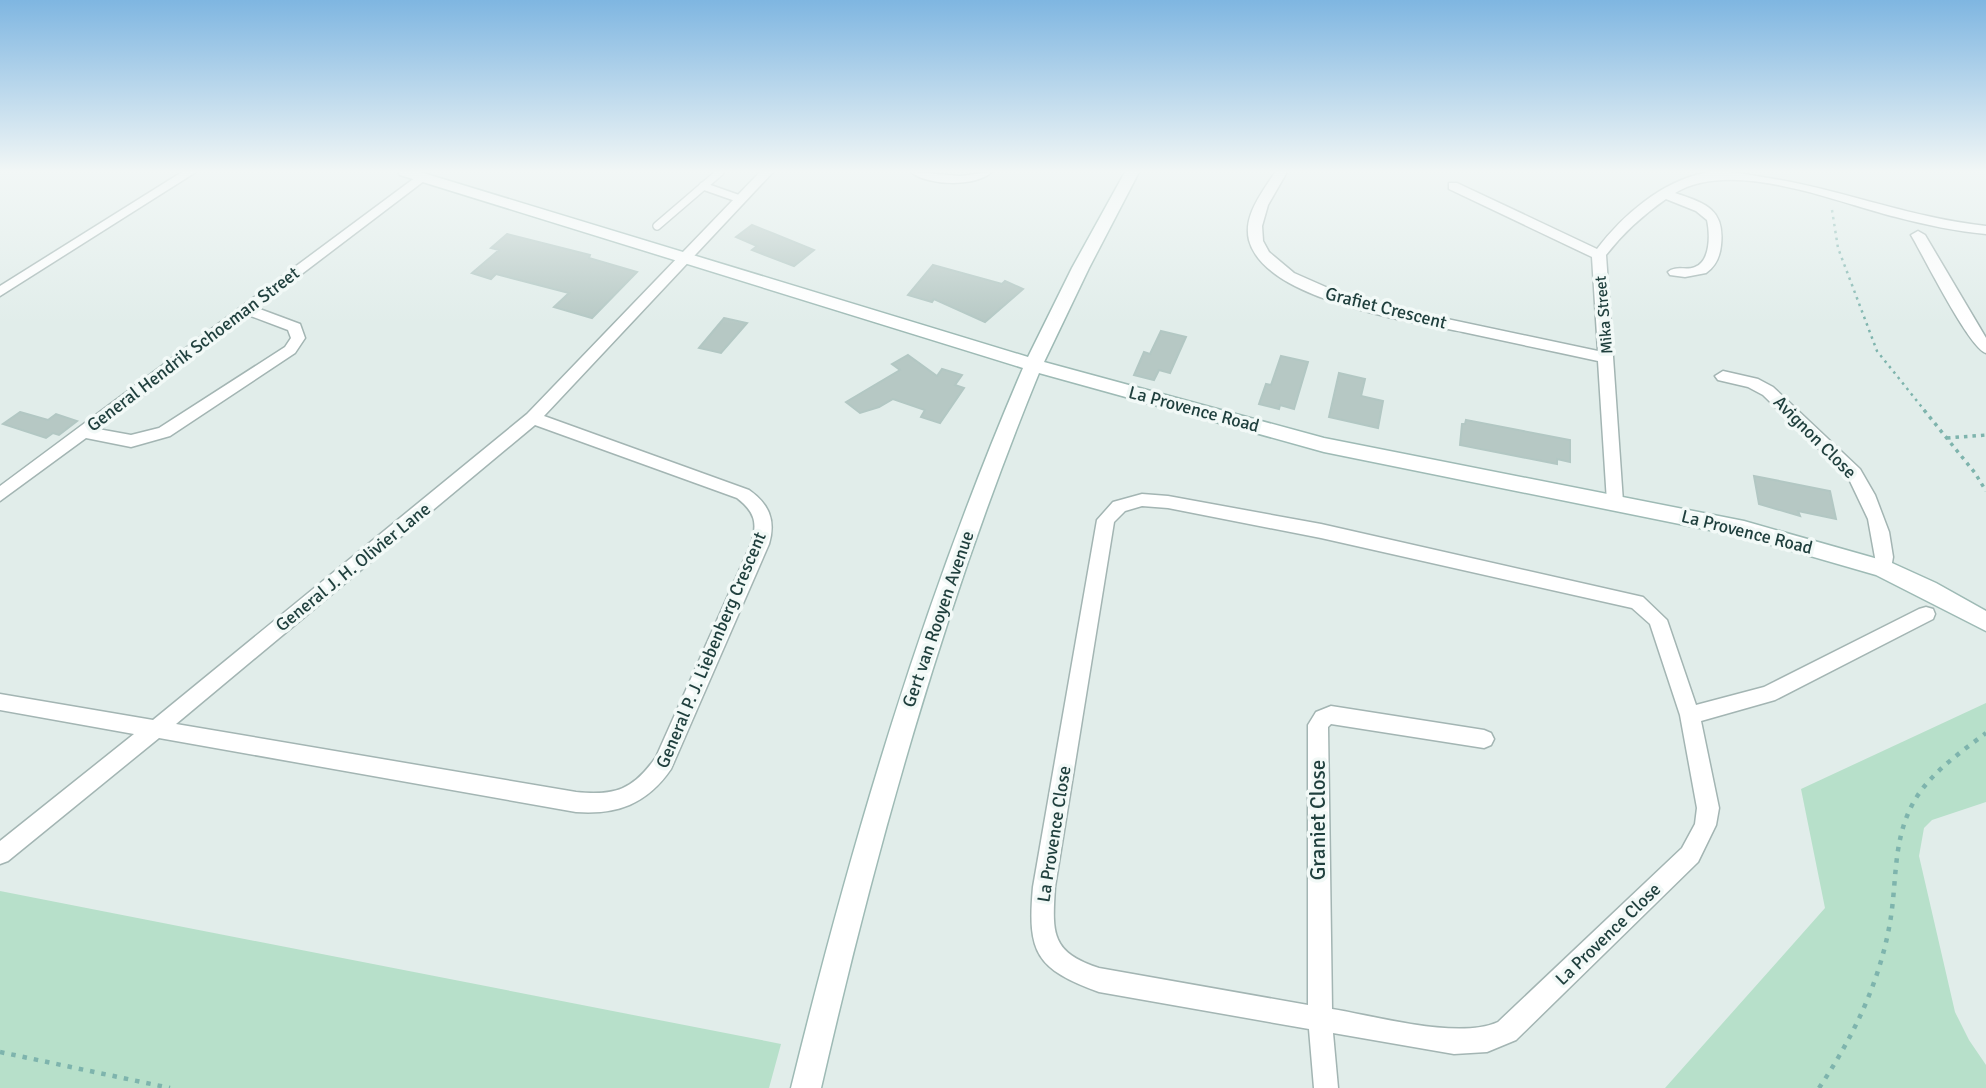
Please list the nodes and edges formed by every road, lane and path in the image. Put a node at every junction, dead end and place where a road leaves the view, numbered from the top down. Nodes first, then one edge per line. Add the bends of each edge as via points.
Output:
1 (110, 223) edge
2 (353, 223) edge
3 (569, 223) edge
4 (661, 223) edge
5 (718, 223) edge
6 (1106, 223) edge
7 (1256, 223) edge
8 (1531, 223) edge
9 (1631, 223) edge
10 (1714, 223) edge
11 (1834, 223) edge
12 (1932, 223) edge
13 (657, 226) dead end
14 (1986, 230) edge
15 (1918, 235) dead end
16 (1599, 255) junction
17 (685, 258) junction
18 (1675, 272) dead end
19 (0, 292) edge
20 (246, 309) junction
21 (1986, 348) edge
22 (1607, 358) junction
23 (1033, 365) junction
24 (1723, 376) dead end
25 (533, 418) junction
26 (83, 432) junction
27 (1986, 435) edge
28 (1947, 438) junction
29 (1986, 491) edge
30 (0, 495) edge
31 (1615, 502) junction
32 (1884, 569) junction
33 (1926, 614) dead end
34 (1986, 622) edge
35 (0, 702) edge
36 (1690, 715) junction
37 (157, 729) junction
38 (1986, 733) edge
39 (1484, 739) dead end
40 (0, 854) edge
41 (1320, 1018) junction
42 (0, 1052) edge
43 (170, 1088) edge
44 (806, 1088) edge
45 (1326, 1088) edge
46 (1819, 1088) edge

1 - 19 street
2 - 20 street, General Hendrik Schoeman Street
3 - 17 street, La Provence Road
4 - 13 lane
5 - 17 street, General J. H. Olivier Lane
6 - 23 street, Gert van Rooyen Avenue
7 - 22 street, Grafiet Crescent via 1255,237 1265,255 1291,277 1325,294
8 - 16 street
9 - 16 street, Mika Street
10 - 18 street via 1712,262 1690,274
11 - 28 path via 1838,248 1877,351
12 - 14 street, Mika Street
15 - 21 street
16 - 22 street, Mika Street
17 - 23 street, La Provence Road
17 - 25 street, General J. H. Olivier Lane
20 - 26 street, General Hendrik Schoeman Street
20 - 26 street via 295,327 298,338 290,350 163,432 131,441
22 - 31 street, Mika Street
23 - 31 street, La Provence Road via 1324,445
23 - 44 street, Gert van Rooyen Avenue via 956,560 897,741
24 - 32 street, Avignon Close via 1768,391 1854,473 1885,550
25 - 37 street, General J. H. Olivier Lane
25 - 37 street, General P. J. Liebenberg Crescent via 744,494 764,517 760,544 669,751 656,775 640,791 612,803 576,802
26 - 30 street, General Hendrik Schoeman Street
27 - 28 path
28 - 29 path
31 - 32 street, La Provence Road via 1744,529
32 - 34 street, La Provence Road
33 - 36 street via 1768,694
35 - 37 street
36 - 41 street, La Provence Close via 1708,807 1705,825 1690,855 1507,1031 1487,1040 1454,1042
36 - 41 street, La Provence Close via 1658,620 1637,602 1402,548 1168,502 1142,500 1119,506 1106,520 1044,887 1044,942 1060,964 1099,980
37 - 40 street, General J. H. Olivier Lane
38 - 46 path via 1938,771 1903,823 1892,877 1894,901 1880,963 1864,1013
39 - 41 street, Graniet Close via 1331,715 1318,725
41 - 45 street, Graniet Close
42 - 43 path

